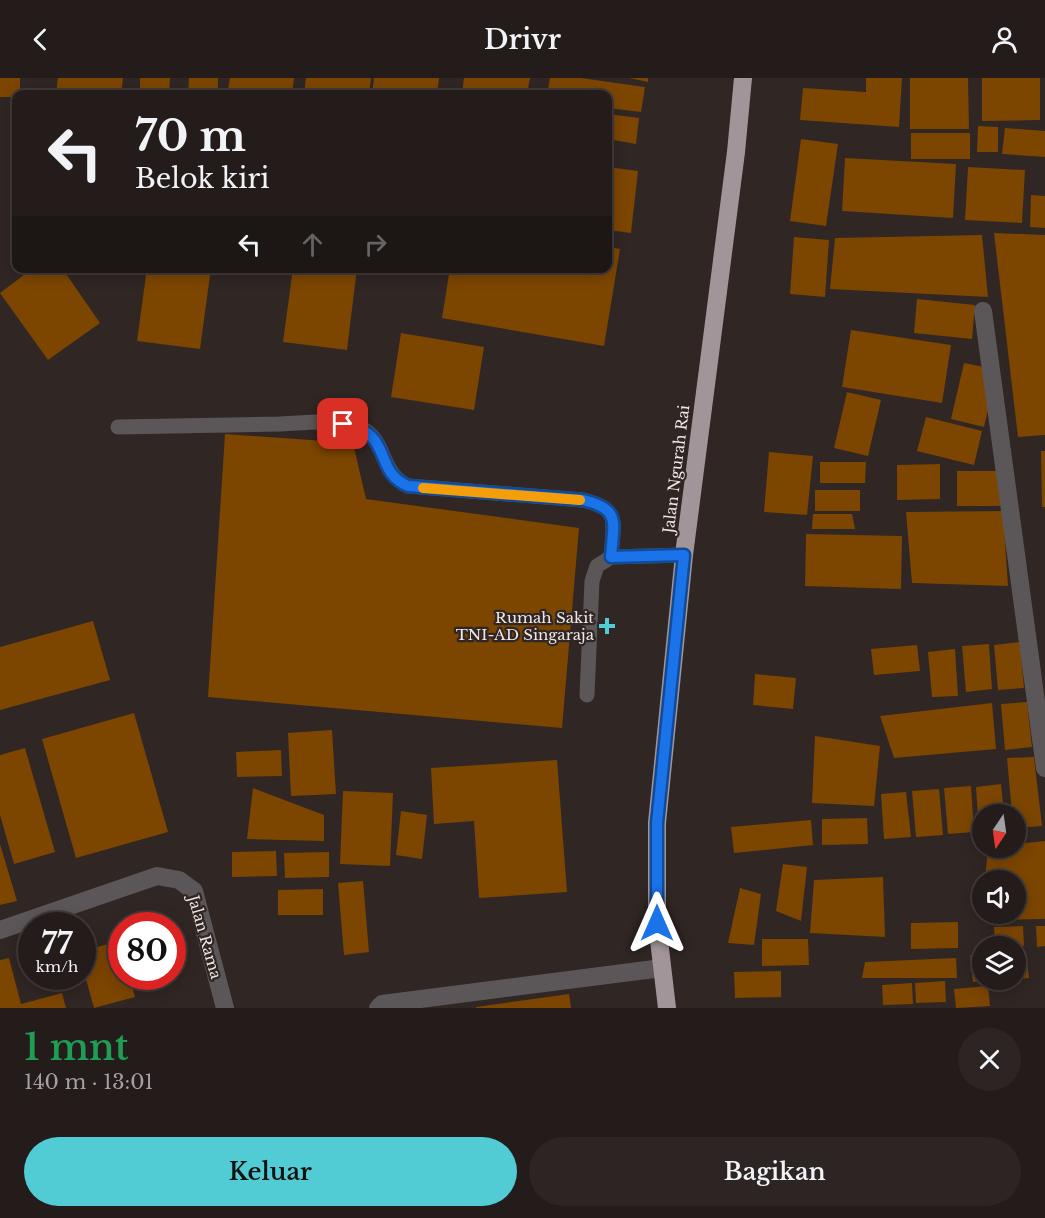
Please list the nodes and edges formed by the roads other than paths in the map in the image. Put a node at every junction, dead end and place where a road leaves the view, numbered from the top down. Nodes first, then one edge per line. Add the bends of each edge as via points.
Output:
1 (742, 78) edge
2 (983, 311) dead end
3 (118, 427) dead end
4 (684, 555) junction
5 (611, 557) junction
6 (587, 695) dead end
7 (1045, 768) edge
8 (0, 930) edge
9 (662, 968) junction
10 (225, 1008) edge
11 (378, 1008) edge
12 (667, 1008) edge

1 - 4 highway, Jalan Ngurah Rai
2 - 7 street
3 - 5 lane via 321,423 357,426 371,434 391,474 408,486 583,500 607,508 613,519
4 - 5 lane
4 - 9 highway, Jalan Ngurah Rai via 657,823 657,923
5 - 6 lane via 597,566 592,581
8 - 10 street, Jalan Rama via 157,876 179,880 194,891
9 - 11 street via 382,1004
9 - 12 highway, Jalan Ngurah Rai

